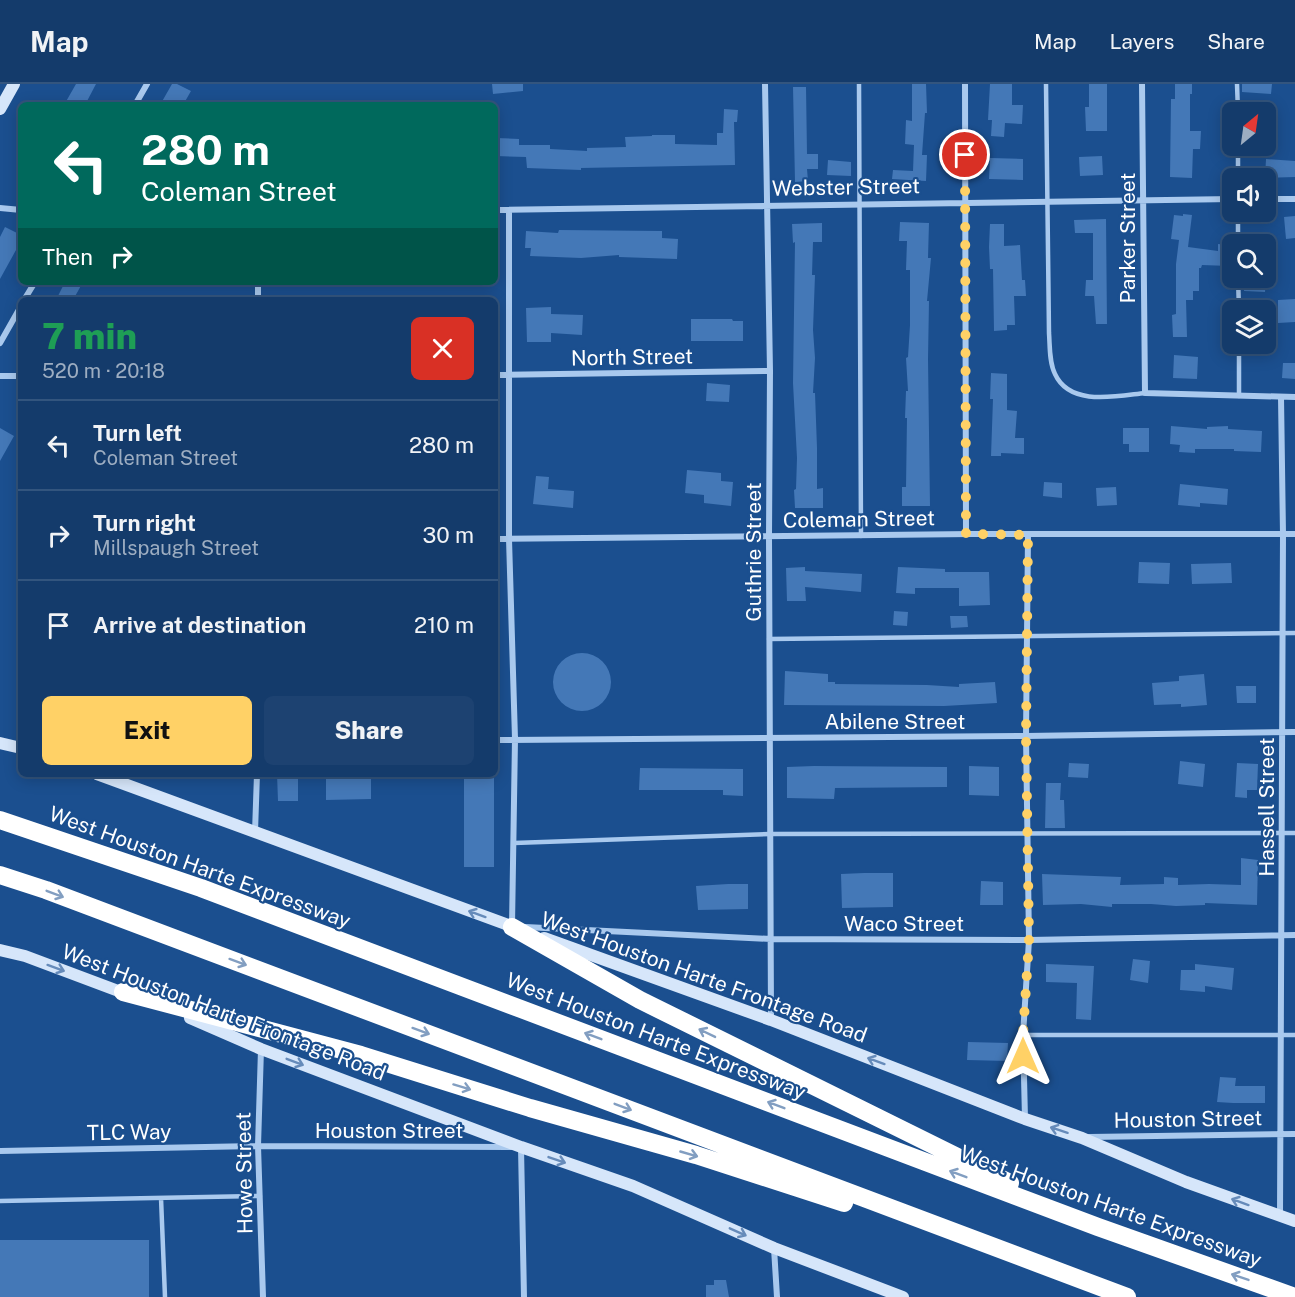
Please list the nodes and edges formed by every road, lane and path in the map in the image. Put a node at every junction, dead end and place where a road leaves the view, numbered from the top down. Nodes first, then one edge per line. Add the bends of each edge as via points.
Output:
1 (14, 84) edge
2 (147, 84) edge
3 (765, 84) edge
4 (859, 84) edge
5 (965, 84) edge
6 (1046, 84) edge
7 (1142, 84) edge
8 (1238, 84) edge
9 (137, 102) edge
10 (1238, 102) edge
11 (0, 109) edge
12 (1144, 199) junction
13 (1222, 199) edge
14 (1276, 199) edge
15 (1295, 199) edge
16 (1047, 201) junction
17 (966, 202) junction
18 (860, 204) junction
19 (768, 205) junction
20 (0, 208) edge
21 (18, 210) edge
22 (498, 210) edge
23 (509, 210) junction
24 (18, 311) edge
25 (0, 343) edge
26 (1239, 354) edge
27 (770, 371) junction
28 (498, 375) edge
29 (508, 375) junction
30 (0, 376) edge
31 (18, 376) edge
32 (1145, 393) junction
33 (1239, 396) junction
34 (1281, 397) junction
35 (1295, 397) edge
36 (966, 534) junction
37 (1283, 534) junction
38 (1295, 534) edge
39 (1028, 535) junction
40 (861, 536) junction
41 (769, 537) junction
42 (498, 539) edge
43 (509, 539) junction
44 (1283, 633) junction
45 (1295, 633) edge
46 (1027, 635) junction
47 (769, 639) junction
48 (1283, 732) junction
49 (1295, 732) edge
50 (1026, 736) junction
51 (770, 738) junction
52 (515, 739) junction
53 (498, 740) edge
54 (0, 743) edge
55 (18, 747) edge
56 (105, 777) edge
57 (257, 777) edge
58 (0, 820) edge
59 (255, 832) junction
60 (1295, 832) edge
61 (1282, 833) junction
62 (770, 834) junction
63 (1028, 835) junction
64 (514, 843) junction
65 (0, 875) edge
66 (512, 927) junction
67 (1282, 935) junction
68 (1295, 935) edge
69 (771, 939) junction
70 (1029, 940) junction
71 (0, 950) edge
72 (123, 992) junction
73 (771, 1020) junction
74 (1023, 1035) junction
75 (1281, 1035) junction
76 (1295, 1035) edge
77 (261, 1049) junction
78 (1025, 1119) junction
79 (1279, 1134) junction
80 (1295, 1134) edge
81 (1082, 1138) junction
82 (258, 1146) junction
83 (521, 1147) junction
84 (0, 1151) edge
85 (260, 1196) junction
86 (161, 1198) junction
87 (0, 1201) edge
88 (1280, 1216) junction
89 (1295, 1221) edge
90 (1098, 1227) junction
91 (774, 1248) junction
92 (1041, 1266) junction
93 (165, 1297) edge
94 (263, 1297) edge
95 (524, 1297) edge
96 (777, 1297) edge
97 (903, 1297) edge
98 (1127, 1297) edge
99 (1295, 1297) edge

1 - 11 main road
2 - 9 street
3 - 19 street, Guthrie Street
4 - 18 lane
5 - 17 street
6 - 16 lane
7 - 12 street, Parker Street
8 - 10 lane
12 - 13 street, Webster Street
12 - 16 street, Webster Street
12 - 32 street, Parker Street
14 - 15 street
16 - 17 street, Webster Street
16 - 32 lane via 1050,354 1055,375 1078,394 1100,398
17 - 18 street, Webster Street
17 - 36 street
18 - 19 street, Webster Street
18 - 40 lane
19 - 23 street, Webster Street
19 - 27 street, Guthrie Street
20 - 21 street
22 - 23 street, Webster Street
23 - 29 street
24 - 25 street
26 - 33 lane
27 - 29 street, North Street
27 - 41 street, Guthrie Street
28 - 29 street, North Street
29 - 43 street
30 - 31 street
32 - 33 street
33 - 34 street
34 - 35 street
34 - 37 street, Hassell Street
36 - 39 street, Coleman Street
36 - 40 street, Coleman Street
37 - 38 street, Coleman Street
37 - 39 street, Coleman Street
37 - 44 street, Hassell Street
39 - 46 street
40 - 41 street, Coleman Street
41 - 43 street, Coleman Street
41 - 47 street, Guthrie Street
42 - 43 street, Coleman Street
43 - 52 street
44 - 45 lane
44 - 46 lane
44 - 48 street, Hassell Street
46 - 47 lane
46 - 50 street
47 - 51 street, Guthrie Street
48 - 49 street, Abilene Street
48 - 50 street, Abilene Street
48 - 61 street, Hassell Street
50 - 51 street, Abilene Street
50 - 63 street
51 - 52 street, Abilene Street
51 - 62 street, Guthrie Street
52 - 53 street, Abilene Street
52 - 64 street
54 - 55 main road
56 - 59 main road, West Houston Harte Frontage Road
57 - 59 street
90 -> 58 highway, West Houston Harte Expressway via 201,888
66 -> 59 main road, West Houston Harte Frontage Road
60 - 61 lane
61 - 63 lane
61 - 67 street, Hassell Street
62 - 63 lane
62 - 64 lane
62 - 69 street, Guthrie Street
63 - 70 street
64 - 66 street
65 -> 92 highway
66 - 69 street, Waco Street
66 - 73 main road, West Houston Harte Frontage Road
90 -> 66 highway via 640,1000
67 - 68 street, Waco Street
67 - 70 street, Waco Street
67 - 75 street, Hassell Street
69 - 70 street, Waco Street
69 - 73 street, Guthrie Street
70 - 74 street
71 -> 72 main road, West Houston Harte Frontage Road
72 - 77 main road, West Houston Harte Frontage Road
72 -> 92 highway via 361,1055 707,1159
78 -> 73 main road, West Houston Harte Frontage Road
74 - 75 lane
74 - 78 street
75 - 76 lane
75 - 79 street, Hassell Street
77 - 82 street, Howe Street
77 -> 83 main road, West Houston Harte Frontage Road
81 -> 78 main road, West Houston Harte Frontage Road
79 - 80 street, Houston Street
79 - 81 street, Houston Street
79 - 88 street, Hassell Street
88 -> 81 main road, West Houston Harte Frontage Road
82 - 83 street, Houston Street
82 - 84 street, TLC Way
82 - 85 street, Howe Street
83 -> 91 main road, West Houston Harte Frontage Road via 633,1186
83 - 95 street
85 - 86 lane
85 - 94 street, Howe Street
86 - 87 lane
86 - 93 lane
88 - 89 main road, West Houston Harte Frontage Road
99 -> 90 highway, West Houston Harte Expressway
91 - 96 street
91 - 97 main road, West Houston Harte Frontage Road
92 - 98 highway

